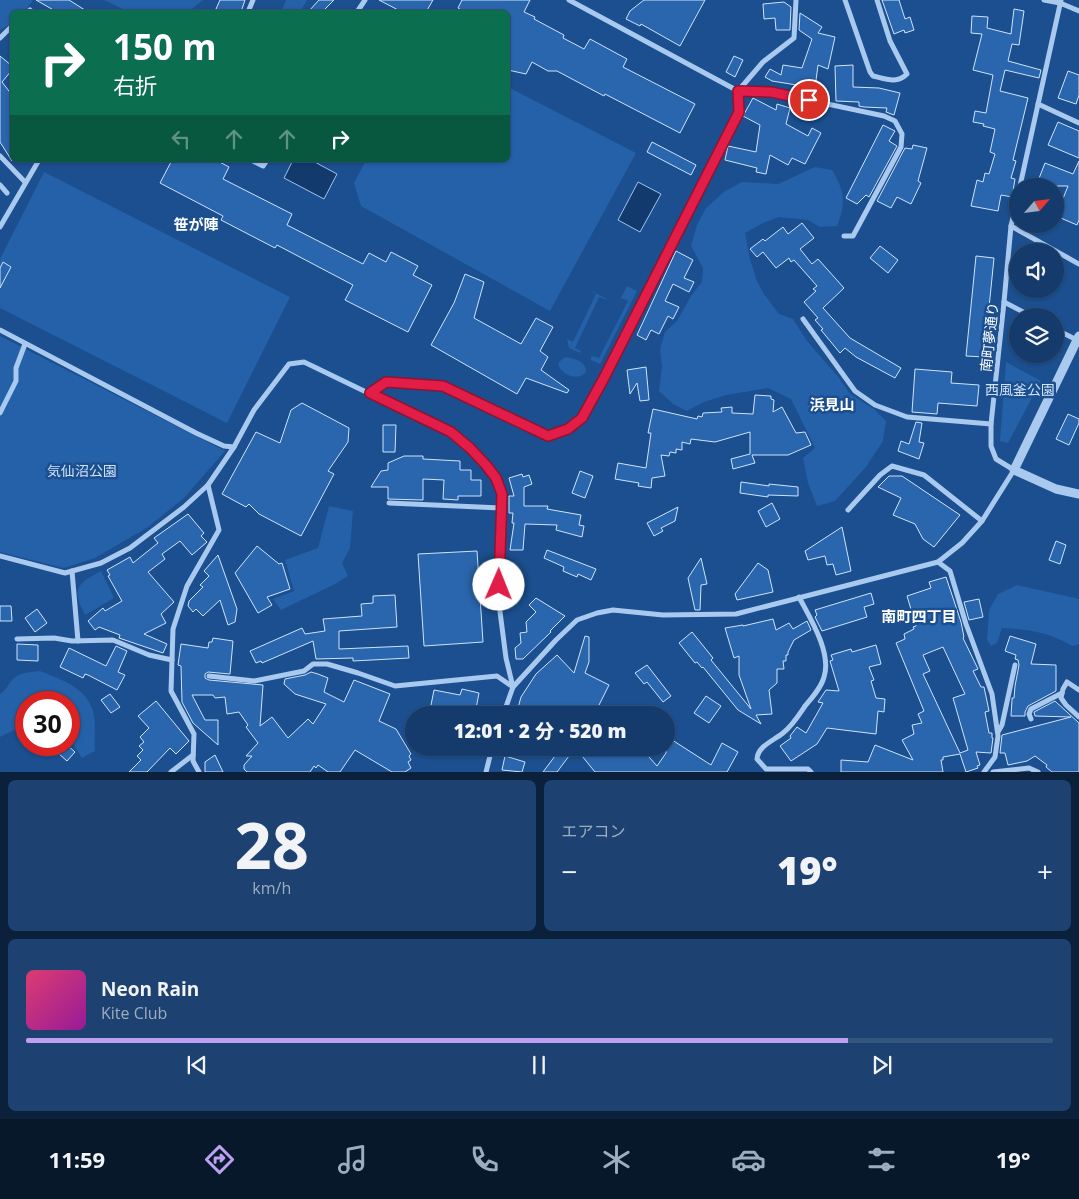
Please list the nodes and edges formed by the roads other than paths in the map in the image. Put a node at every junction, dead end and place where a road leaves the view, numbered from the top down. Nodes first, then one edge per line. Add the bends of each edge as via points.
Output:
1 (569, 0) edge
2 (796, 0) edge
3 (845, 0) edge
4 (877, 0) edge
5 (1044, 0) edge
6 (1061, 2) edge
7 (1079, 11) edge
8 (10, 28) edge
9 (0, 38) edge
10 (738, 91) junction
11 (1038, 104) junction
12 (1079, 123) edge
13 (0, 156) edge
14 (38, 162) edge
15 (256, 162) edge
16 (266, 162) edge
17 (1022, 178) edge
18 (25, 182) junction
19 (0, 185) edge
20 (7, 193) dead end
21 (0, 227) edge
22 (1010, 233) edge
23 (1024, 233) edge
24 (844, 236) dead end
25 (1079, 264) edge
26 (1004, 302) junction
27 (1016, 308) edge
28 (803, 320) dead end
29 (0, 330) edge
30 (1064, 333) edge
31 (1078, 339) edge
32 (25, 344) junction
33 (370, 393) junction
34 (0, 413) edge
35 (991, 424) junction
36 (234, 447) junction
37 (1014, 470) junction
38 (208, 485) junction
39 (1079, 494) edge
40 (389, 503) dead end
41 (501, 508) junction
42 (848, 510) dead end
43 (982, 521) junction
44 (0, 556) edge
45 (938, 562) junction
46 (72, 571) junction
47 (799, 597) junction
48 (17, 639) dead end
49 (78, 641) junction
50 (172, 660) junction
51 (1015, 665) dead end
52 (209, 676) dead end
53 (513, 687) junction
54 (1079, 690) edge
55 (1062, 693) junction
56 (506, 706) edge
57 (1079, 717) edge
58 (1031, 719) dead end
59 (998, 732) junction
60 (193, 755) junction
61 (490, 756) edge
62 (1029, 770) edge
63 (171, 772) edge
64 (199, 772) edge
65 (486, 772) edge
66 (811, 772) edge
67 (984, 772) edge
68 (993, 772) edge
69 (1038, 772) edge

1 - 10 street
2 - 10 street via 794,38 763,62
3 - 4 street via 870,72 873,76 894,81 902,79 907,74 890,41
5 - 6 street
6 - 7 street
6 - 11 street
8 - 9 street
10 - 24 street via 771,92 895,121 902,134 901,147 853,236
10 - 33 street via 739,112 582,418 568,429 548,436 443,386 386,382
11 - 12 street
11 - 17 street
13 - 18 street
14 - 18 street
15 - 16 street via 263,166
18 - 21 street
19 - 20 street
22 - 26 street, 南町夢通り
23 - 25 street
26 - 27 street
26 - 35 street, 南町夢通り
28 - 35 street via 855,391 875,405 907,417
29 - 32 street
30 - 31 street
31 - 37 street
32 - 34 street via 16,368 16,381
32 - 36 street via 224,446
33 - 36 street via 304,362 288,364 254,410
33 - 41 street via 451,432 470,448 496,478 502,494
35 - 37 street, 南町夢通り via 991,446 996,459
36 - 38 street
37 - 39 street via 1056,489
37 - 43 street
38 - 46 street via 130,548 101,563
38 - 50 street via 219,530 187,586 173,630
40 - 41 street
41 - 53 street via 499,604
42 - 43 street via 892,466 924,475
43 - 45 street
44 - 46 street via 65,573
45 - 47 street
45 - 59 street via 950,571 992,694
46 - 49 street
47 - 53 street via 736,614 613,610 597,613 577,620
47 - 66 street via 817,629 825,661 825,676 794,721 785,732 760,750 757,760 766,769 808,769
48 - 49 street
49 - 50 street via 113,640 149,655
50 - 60 street via 171,692 194,734
51 - 59 street
52 - 53 street via 254,681 304,672 313,664 327,664 395,686 497,676
53 - 56 street
54 - 55 street via 1067,682
55 - 57 street via 1061,698
55 - 58 street via 1031,709
59 - 67 street via 995,758
60 - 63 street
60 - 64 street via 192,761
61 - 65 street
62 - 68 street
62 - 69 street

